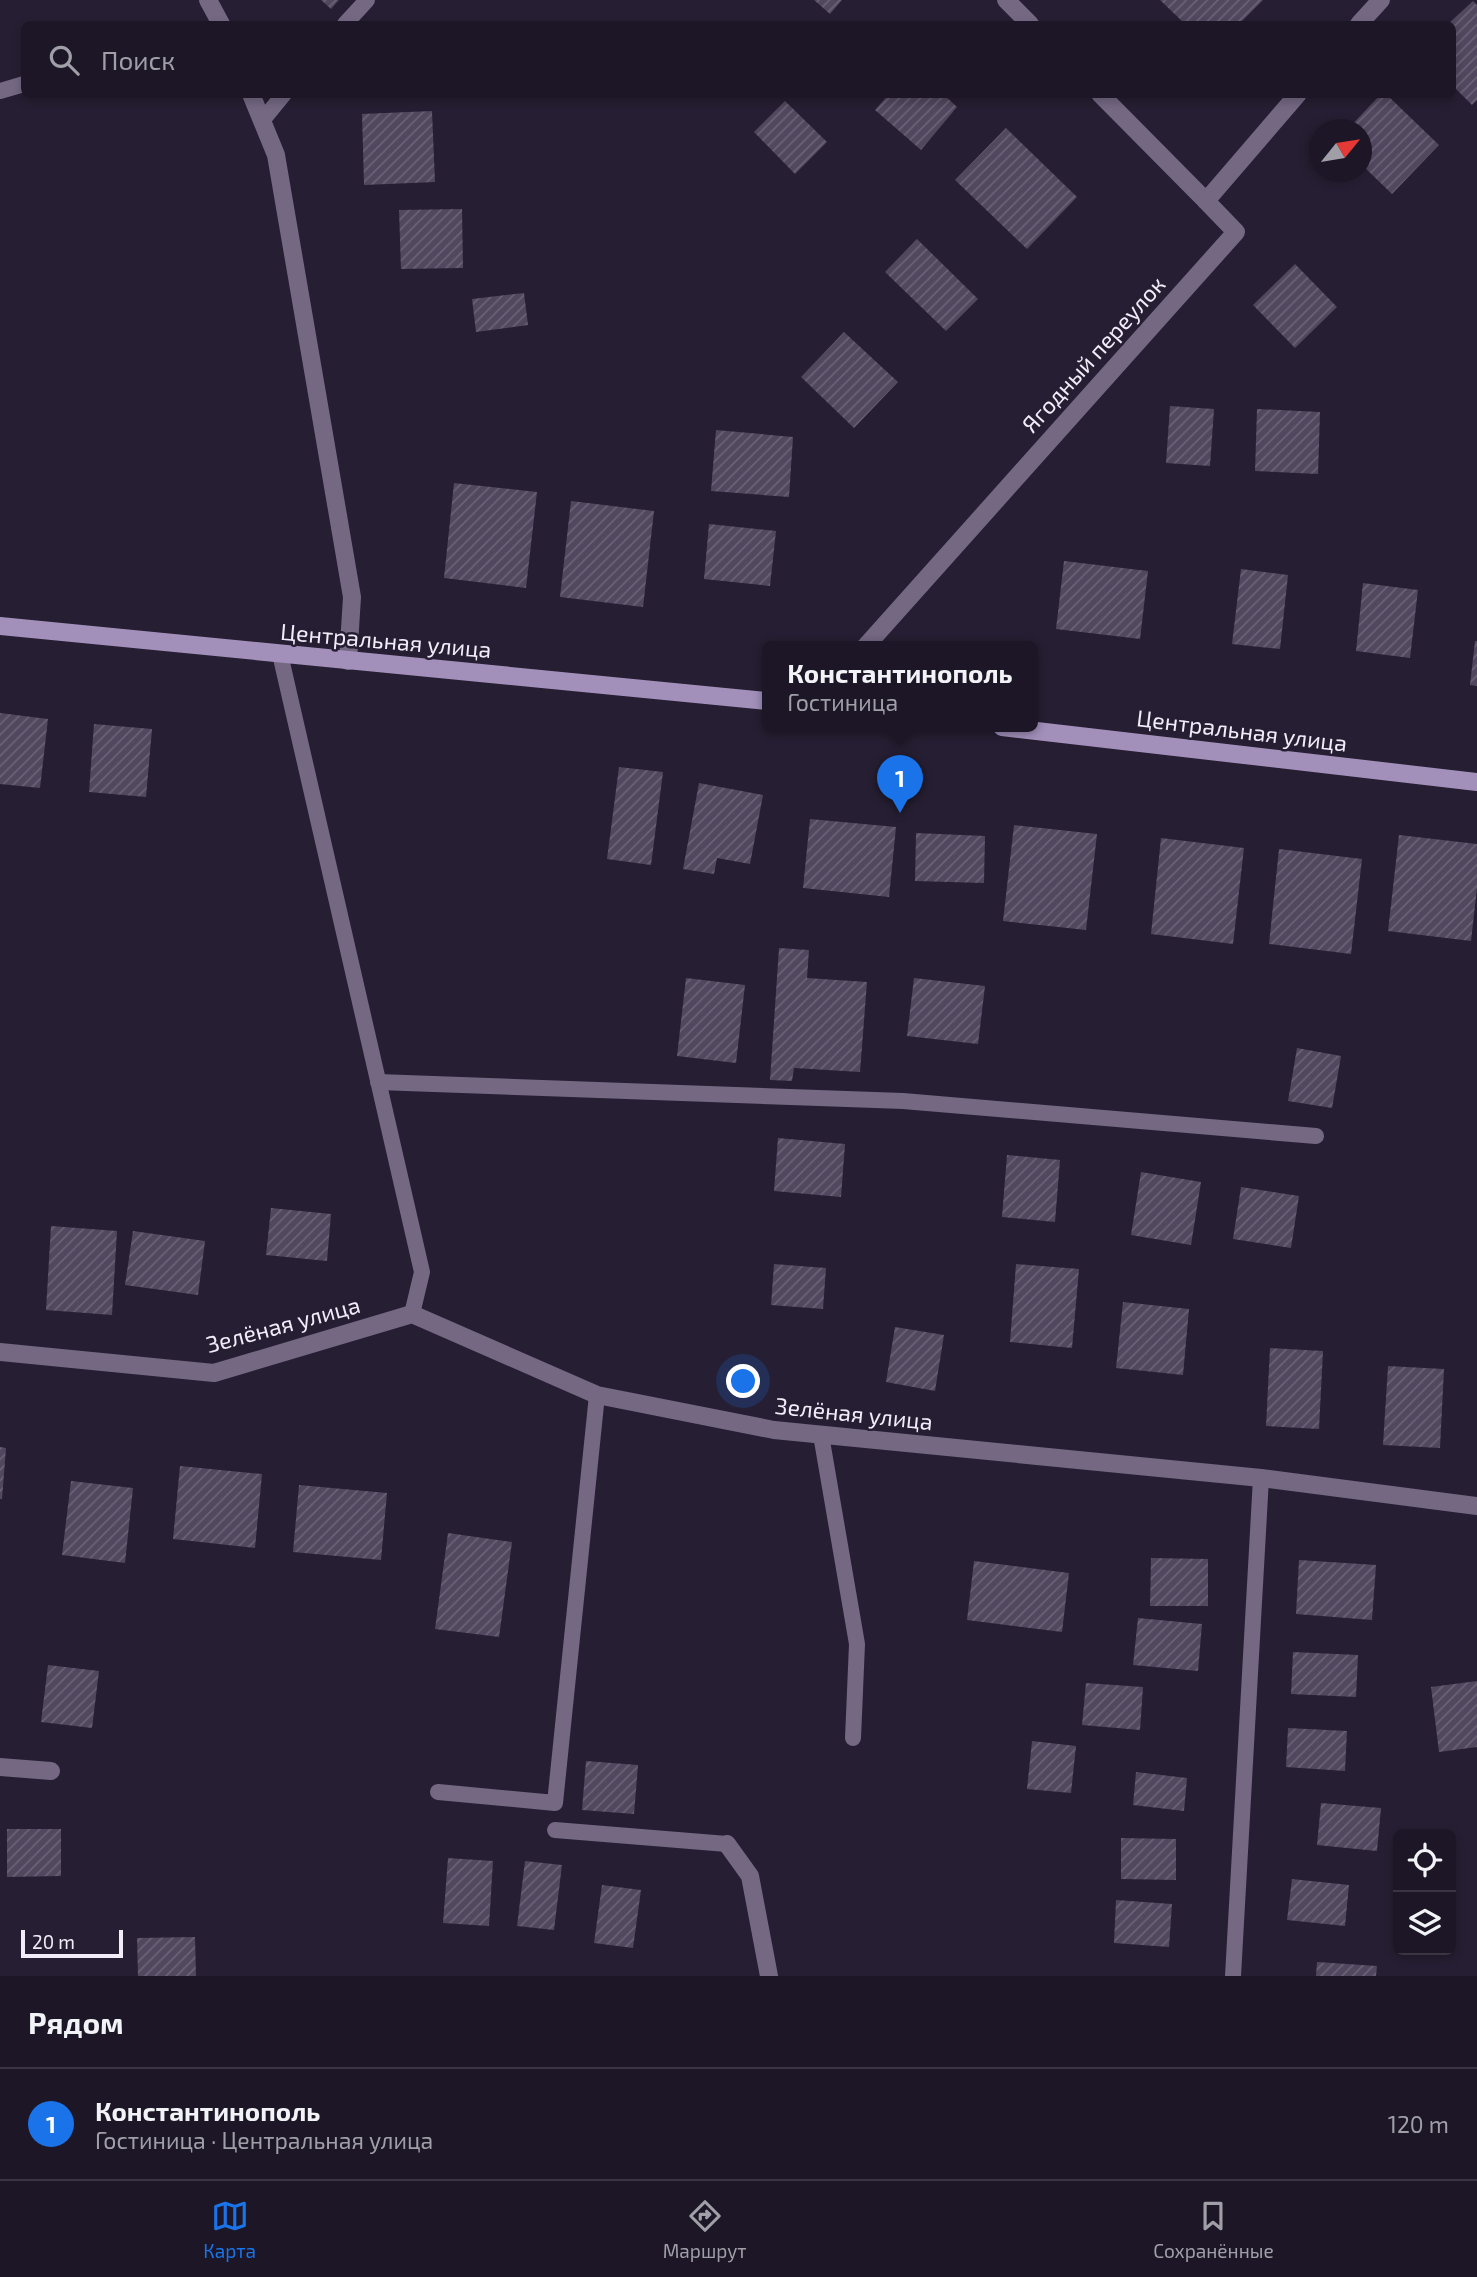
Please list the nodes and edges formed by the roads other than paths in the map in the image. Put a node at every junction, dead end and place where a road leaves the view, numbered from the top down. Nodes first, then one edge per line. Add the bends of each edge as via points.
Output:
1 (208, 0) edge
2 (367, 0) edge
3 (1006, 0) edge
4 (1381, 0) edge
5 (219, 21) edge
6 (348, 21) edge
7 (1027, 21) edge
8 (1362, 21) edge
9 (21, 84) edge
10 (0, 91) edge
11 (253, 98) edge
12 (281, 98) edge
13 (1104, 98) edge
14 (1295, 98) edge
15 (262, 121) junction
16 (1206, 201) junction
17 (0, 626) edge
18 (870, 641) edge
19 (280, 654) junction
20 (348, 660) junction
21 (762, 701) edge
22 (1038, 731) edge
23 (1477, 782) edge
24 (378, 1082) junction
25 (1316, 1136) dead end
26 (412, 1314) junction
27 (0, 1352) edge
28 (597, 1395) junction
29 (821, 1435) junction
30 (1261, 1478) junction
31 (1477, 1506) edge
32 (853, 1738) dead end
33 (0, 1768) edge
34 (51, 1771) dead end
35 (438, 1792) dead end
36 (555, 1830) dead end
37 (727, 1844) joint
38 (769, 1976) edge
39 (1233, 1976) edge

1 - 5 street
2 - 6 lane
3 - 7 street
4 - 8 street
9 - 10 lane
11 - 15 street
12 - 15 lane
13 - 16 street
14 - 16 street
15 - 20 street via 276,155 352,597
16 - 18 street, Ягодный переулок via 1236,232
17 - 19 street, Центральная улица
19 - 20 street, Центральная улица
19 - 24 lane
20 - 21 street, Центральная улица
22 - 23 street, Центральная улица
24 - 25 lane via 903,1101
24 - 26 lane via 422,1272
26 - 27 street, Зелёная улица via 214,1373
26 - 28 street, Зелёная улица
28 - 29 street, Зелёная улица
28 - 35 lane via 555,1803
29 - 30 street, Зелёная улица
29 - 32 lane via 857,1644
30 - 31 street, Зелёная улица
30 - 39 lane
33 - 34 street
36 - 37 lane
37 - 38 street via 750,1876

